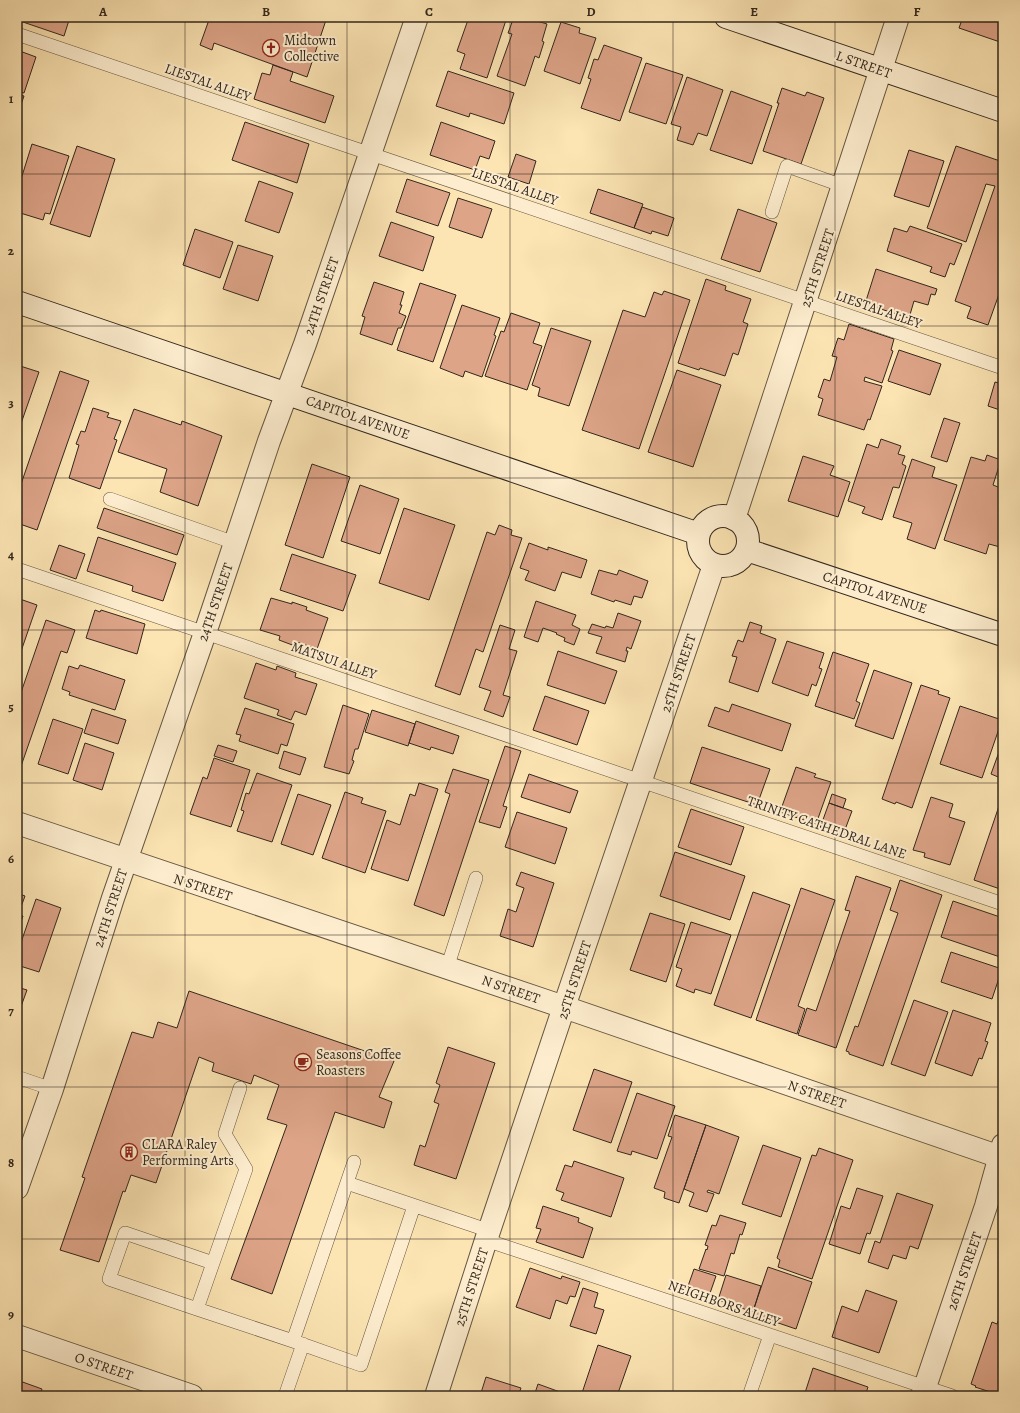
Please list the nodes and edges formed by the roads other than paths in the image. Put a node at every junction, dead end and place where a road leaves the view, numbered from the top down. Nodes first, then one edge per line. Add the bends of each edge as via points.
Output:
1 (418, 17) edge
2 (726, 17) edge
3 (898, 17) edge
4 (17, 34) edge
5 (882, 70) junction
6 (1003, 111) edge
7 (370, 154) junction
8 (843, 186) junction
9 (772, 212) dead end
10 (806, 301) junction
11 (17, 302) edge
12 (1003, 368) edge
13 (286, 393) junction
14 (110, 500) dead end
15 (734, 519) junction
16 (699, 534) junction
17 (235, 543) junction
18 (747, 550) junction
19 (714, 565) junction
20 (17, 569) edge
21 (205, 633) junction
22 (1003, 635) edge
23 (641, 781) junction
24 (17, 823) edge
25 (126, 860) junction
26 (476, 878) dead end
27 (1003, 904) edge
28 (447, 968) junction
29 (564, 1007) junction
30 (17, 1077) edge
31 (240, 1088) dead end
32 (52, 1089) junction
33 (1002, 1153) edge
34 (354, 1162) dead end
35 (347, 1183) junction
36 (17, 1188) edge
37 (414, 1206) junction
38 (488, 1235) junction
39 (213, 1263) junction
40 (197, 1309) junction
41 (770, 1335) junction
42 (17, 1336) edge
43 (298, 1343) junction
44 (923, 1392) edge
45 (192, 1396) edge
46 (285, 1396) edge
47 (436, 1396) edge
48 (749, 1396) edge
49 (952, 1396) edge

1 - 7 street, 24TH STREET
2 - 5 street, L STREET
3 - 5 street, 25TH STREET
4 - 7 lane, LIESTAL ALLEY
5 - 6 street, L STREET
5 - 8 street, 25TH STREET
7 - 10 lane, LIESTAL ALLEY
7 - 13 street, 24TH STREET
8 - 9 lane via 787,166
8 - 10 street, 25TH STREET
10 - 12 lane, LIESTAL ALLEY
10 - 15 street, 25TH STREET
11 - 13 street, CAPITOL AVENUE
13 - 16 street, CAPITOL AVENUE
13 - 17 street, 24TH STREET
14 - 17 lane
15 - 16 street via 711,519 704,524
15 - 18 street via 748,535
16 - 19 street via 700,553 705,560
17 - 21 street, 24TH STREET
18 - 19 street via 733,565
18 - 22 street, CAPITOL AVENUE
19 - 23 street, 25TH STREET
20 - 21 lane, MATSUI ALLEY
21 - 23 lane, MATSUI ALLEY
21 - 25 street, 24TH STREET
23 - 27 lane, TRINITY CATHEDRAL LANE
23 - 29 street, 25TH STREET
24 - 25 street, N STREET
25 - 28 street, N STREET
25 - 32 street, 24TH STREET
26 - 28 lane
28 - 29 street, N STREET
29 - 33 street, N STREET
29 - 38 street, 25TH STREET
30 - 32 lane
31 - 39 lane via 225,1134 246,1169
32 - 36 street, 24TH STREET
33 - 44 street, 26TH STREET
34 - 35 lane
35 - 37 lane, NEIGHBORS ALLEY
35 - 43 lane
37 - 38 lane, NEIGHBORS ALLEY
37 - 43 lane via 361,1365
38 - 41 lane, NEIGHBORS ALLEY
38 - 47 street, 25TH STREET
39 - 40 lane
39 - 40 lane via 125,1233 109,1279
40 - 43 lane
41 - 44 lane, NEIGHBORS ALLEY
41 - 48 lane
42 - 45 street, O STREET
43 - 46 lane
44 - 49 lane, NEIGHBORS ALLEY

